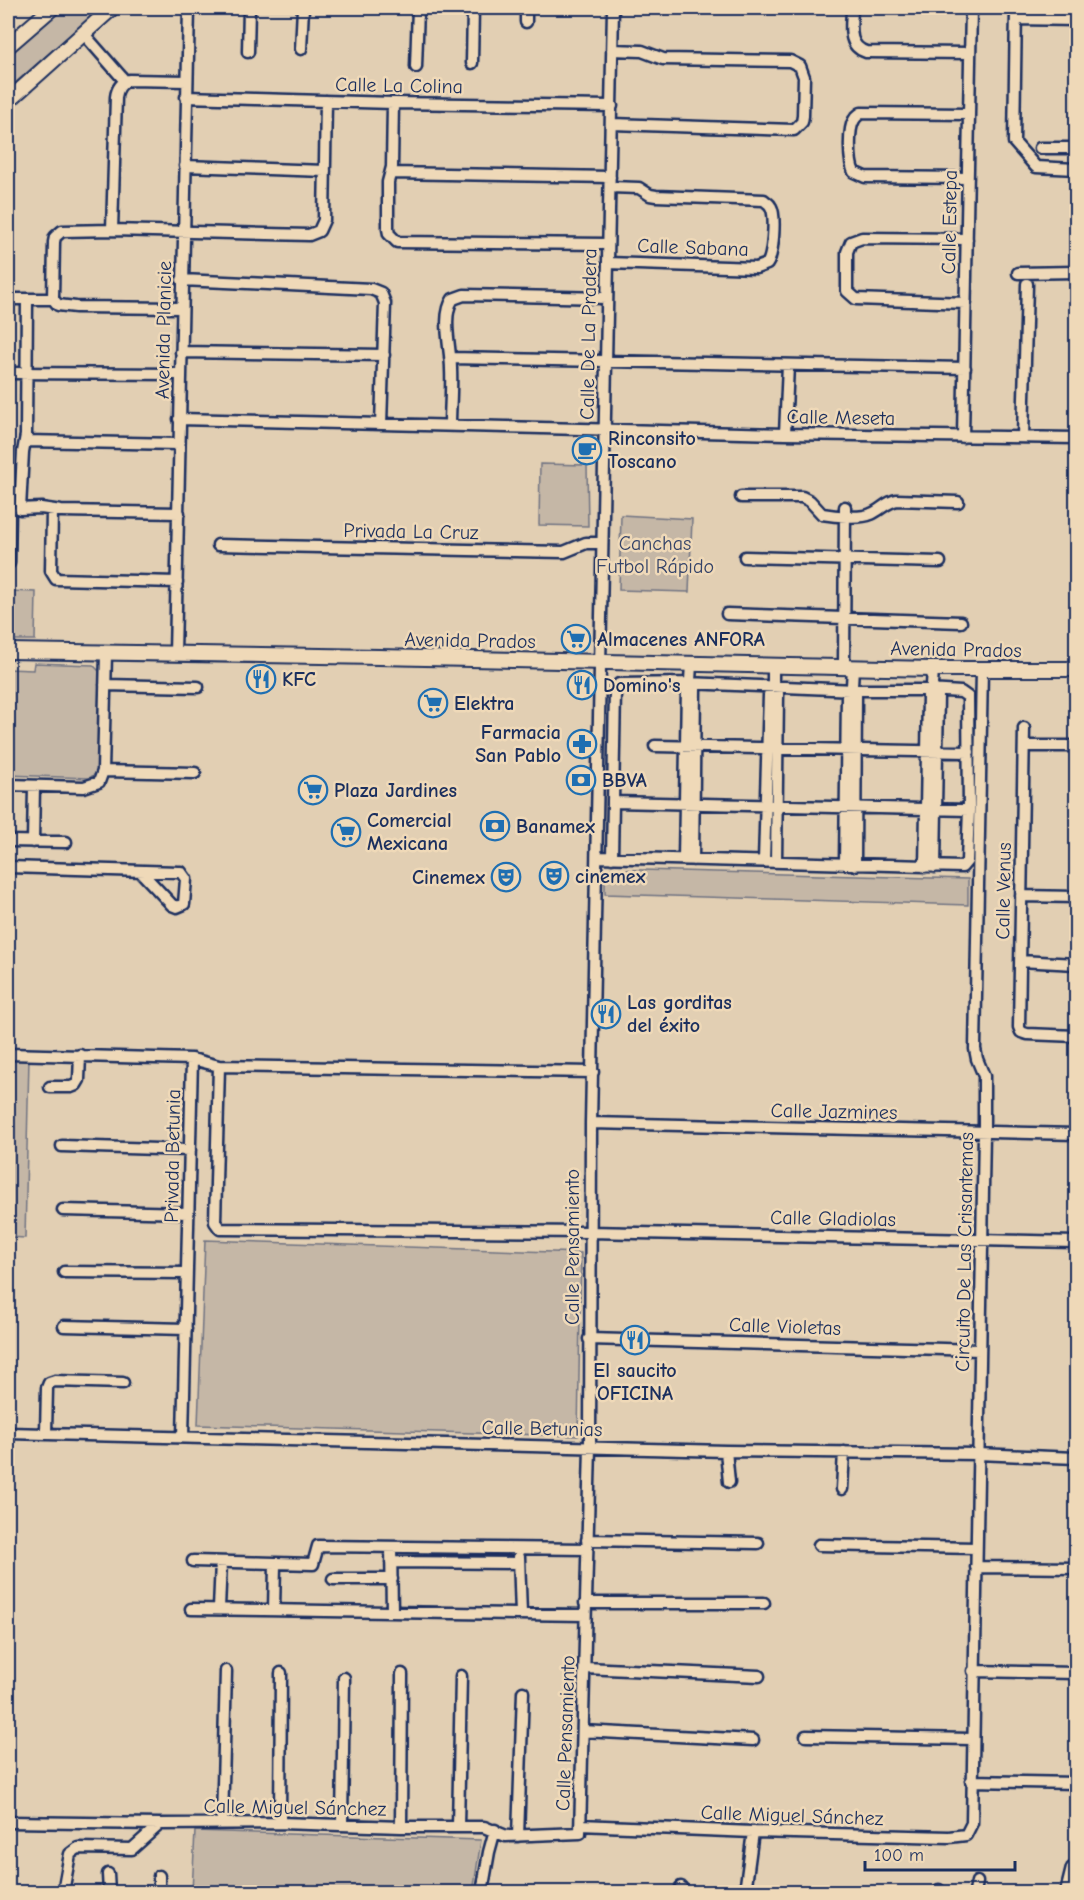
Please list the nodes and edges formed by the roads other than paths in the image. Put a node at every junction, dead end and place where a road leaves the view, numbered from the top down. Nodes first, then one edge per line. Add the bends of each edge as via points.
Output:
1 (52, 8) edge
2 (112, 8) edge
3 (189, 8) edge
4 (249, 8) edge
5 (303, 8) edge
6 (418, 8) edge
7 (473, 8) edge
8 (526, 8) edge
9 (613, 8) edge
10 (852, 8) edge
11 (971, 8) edge
12 (1016, 13) edge
13 (1077, 20) edge
14 (526, 22) dead end
15 (83, 33) junction
16 (8, 46) edge
17 (301, 49) dead end
18 (612, 50) junction
19 (248, 52) dead end
20 (970, 53) junction
21 (472, 63) dead end
22 (416, 67) dead end
23 (125, 81) junction
24 (187, 81) junction
25 (186, 97) junction
26 (8, 101) edge
27 (326, 101) junction
28 (393, 103) junction
29 (612, 106) junction
30 (969, 114) junction
31 (612, 124) junction
32 (1040, 148) dead end
33 (1077, 148) edge
34 (185, 165) junction
35 (1077, 169) edge
36 (325, 171) junction
37 (391, 173) junction
38 (968, 178) junction
39 (610, 182) junction
40 (112, 230) junction
41 (183, 232) junction
42 (967, 239) junction
43 (608, 244) junction
44 (608, 263) junction
45 (1077, 272) edge
46 (1018, 273) dead end
47 (182, 280) junction
48 (1027, 284) dead end
49 (607, 298) junction
50 (8, 299) edge
51 (27, 299) junction
52 (53, 299) junction
53 (966, 303) junction
54 (181, 308) junction
55 (181, 352) junction
56 (384, 355) junction
57 (450, 358) junction
58 (607, 361) junction
59 (788, 365) junction
60 (965, 368) junction
61 (8, 373) edge
62 (28, 373) junction
63 (180, 374) junction
64 (179, 419) junction
65 (381, 424) junction
66 (450, 426) junction
67 (604, 429) junction
68 (785, 434) junction
69 (963, 437) junction
70 (1023, 437) junction
71 (1077, 438) edge
72 (25, 441) junction
73 (179, 444) junction
74 (741, 497) dead end
75 (958, 502) dead end
76 (13, 510) edge
77 (52, 510) junction
78 (845, 511) junction
79 (179, 513) junction
80 (602, 543) junction
81 (218, 545) dead end
82 (745, 556) dead end
83 (844, 559) junction
84 (940, 562) dead end
85 (9, 563) edge
86 (177, 582) junction
87 (727, 614) dead end
88 (844, 617) junction
89 (961, 622) dead end
90 (8, 651) edge
91 (106, 654) junction
92 (175, 654) junction
93 (599, 662) junction
94 (691, 664) junction
95 (773, 666) junction
96 (848, 667) junction
97 (933, 669) junction
98 (982, 669) junction
99 (1077, 669) edge
100 (690, 683) junction
101 (105, 685) junction
102 (774, 685) junction
103 (198, 687) dead end
104 (852, 689) junction
105 (932, 689) junction
106 (1024, 728) dead end
107 (655, 746) dead end
108 (1024, 746) junction
109 (1077, 746) edge
110 (690, 747) junction
111 (772, 748) junction
112 (851, 751) junction
113 (931, 752) junction
114 (969, 752) junction
115 (103, 771) junction
116 (195, 773) dead end
117 (8, 785) edge
118 (34, 786) junction
119 (613, 802) junction
120 (689, 805) junction
121 (771, 807) junction
122 (850, 808) junction
123 (931, 810) junction
124 (969, 810) junction
125 (8, 841) edge
126 (33, 842) junction
127 (66, 842) dead end
128 (597, 857) junction
129 (612, 858) junction
130 (689, 860) junction
131 (764, 861) junction
132 (776, 862) junction
133 (850, 865) junction
134 (8, 867) edge
135 (930, 867) junction
136 (140, 871) junction
137 (1021, 896) junction
138 (1077, 897) edge
139 (1020, 961) junction
140 (1077, 964) edge
141 (1077, 1036) edge
142 (8, 1054) edge
143 (80, 1055) junction
144 (192, 1059) junction
145 (219, 1066) junction
146 (592, 1072) junction
147 (50, 1087) dead end
148 (591, 1124) junction
149 (984, 1132) junction
150 (1077, 1134) edge
151 (62, 1146) dead end
152 (190, 1150) junction
153 (63, 1210) dead end
154 (188, 1213) junction
155 (589, 1232) junction
156 (981, 1239) junction
157 (1077, 1242) edge
158 (64, 1272) dead end
159 (187, 1273) junction
160 (64, 1326) dead end
161 (186, 1329) junction
162 (590, 1339) junction
163 (980, 1350) junction
164 (123, 1383) dead end
165 (8, 1433) edge
166 (46, 1433) junction
167 (183, 1437) junction
168 (590, 1447) junction
169 (726, 1451) junction
170 (844, 1452) junction
171 (978, 1454) junction
172 (1077, 1458) edge
173 (729, 1482) dead end
174 (842, 1489) dead end
175 (758, 1543) dead end
176 (587, 1544) junction
177 (819, 1545) dead end
178 (391, 1547) junction
179 (519, 1548) junction
180 (976, 1548) junction
181 (193, 1561) dead end
182 (221, 1562) junction
183 (391, 1562) junction
184 (519, 1563) junction
185 (274, 1565) junction
186 (976, 1567) junction
187 (1077, 1568) edge
188 (333, 1579) dead end
189 (392, 1579) junction
190 (585, 1603) junction
191 (764, 1603) dead end
192 (219, 1608) junction
193 (191, 1609) dead end
194 (274, 1610) junction
195 (392, 1611) junction
196 (521, 1614) junction
197 (585, 1615) junction
198 (585, 1668) junction
199 (226, 1671) dead end
200 (974, 1671) junction
201 (281, 1673) dead end
202 (1077, 1673) edge
203 (402, 1674) dead end
204 (461, 1676) dead end
205 (759, 1676) dead end
206 (344, 1678) dead end
207 (523, 1692) dead end
208 (583, 1731) junction
209 (806, 1736) dead end
210 (972, 1739) junction
211 (753, 1740) dead end
212 (971, 1780) junction
213 (1077, 1783) edge
214 (8, 1822) edge
215 (222, 1823) junction
216 (280, 1823) junction
217 (160, 1824) junction
218 (342, 1825) junction
219 (401, 1827) junction
220 (458, 1827) junction
221 (580, 1829) junction
222 (495, 1830) junction
223 (753, 1832) junction
224 (966, 1835) joint
225 (518, 1836) junction
226 (1072, 1868) dead end
227 (108, 1874) dead end
228 (159, 1876) dead end
229 (63, 1893) edge
230 (108, 1893) edge
231 (159, 1893) edge
232 (482, 1893) edge
233 (745, 1893) edge
234 (1066, 1893) edge

1 - 16 main road
2 - 15 main road
3 - 24 street, Avenida Planicie
4 - 19 street
5 - 17 street
6 - 22 street
7 - 21 street
8 - 14 street
9 - 18 street, Calle De La Pradera
10 - 20 street via 851,36 860,50
11 - 20 street, Calle Estepa
12 - 13 street
12 - 35 street via 1014,142 1036,167
15 - 23 street
15 - 26 main road
18 - 29 street, Calle De La Pradera
18 - 31 street via 642,51 663,59 790,61 800,66 804,76 803,116 799,127 788,131
20 - 30 street, Calle Estepa
23 - 24 street
23 - 40 street via 116,97
24 - 25 street, Avenida Planicie
25 - 27 street, Calle La Colina
25 - 34 street, Avenida Planicie
27 - 28 street, Calle La Colina
27 - 36 street
28 - 29 street, Calle La Colina
28 - 37 street
29 - 31 street, Calle De La Pradera
30 - 38 street, Calle Estepa
30 - 38 street via 861,113 851,127 850,161 854,172 865,177
31 - 39 street, Calle De La Pradera
32 - 33 street
34 - 36 street
34 - 41 street, Avenida Planicie
36 - 41 street via 324,220 319,231 309,235
37 - 39 street
37 - 43 street via 388,229 392,239 403,244
38 - 42 street, Calle Estepa
39 - 43 street, Calle De La Pradera
39 - 44 street, Calle Sabana via 656,196 764,200 773,214 771,259 762,267
40 - 41 street
40 - 52 street via 57,233
41 - 47 street, Avenida Planicie
42 - 53 street, Calle Estepa
42 - 53 street via 862,238 851,242 847,252 847,291 856,299
43 - 44 street, Calle De La Pradera
44 - 49 street, Calle De La Pradera
45 - 46 street
47 - 54 street, Avenida Planicie
47 - 56 street via 371,289 381,293 385,303
48 - 70 street
49 - 57 street via 464,295 453,299 448,309
49 - 58 street, Calle De La Pradera
50 - 51 street
51 - 52 street
51 - 62 street
52 - 54 street via 58,305 76,308
53 - 60 street, Calle Estepa
54 - 55 street, Avenida Planicie
55 - 56 street
55 - 63 street, Avenida Planicie
56 - 65 street
57 - 58 street
57 - 66 street
58 - 59 street
58 - 67 street, Calle De La Pradera
59 - 60 street
59 - 68 street
60 - 69 street, Calle Estepa
61 - 62 street
62 - 63 street
62 - 72 street
63 - 64 street, Avenida Planicie
64 - 65 street, Calle Meseta
64 - 73 street, Avenida Planicie
65 - 66 street, Calle Meseta
66 - 67 street, Calle Meseta
67 - 68 street, Calle Meseta
67 - 80 street, Calle De La Pradera
68 - 69 street, Calle Meseta
69 - 70 street, Calle Meseta
70 - 71 street, Calle Meseta
72 - 73 street
72 - 76 street
73 - 79 street, Avenida Planicie
74 - 78 street via 802,497 822,514
75 - 78 street via 897,500 870,515
76 - 77 street
76 - 85 street
77 - 79 street
77 - 86 street via 54,577
78 - 83 street
79 - 86 street, Avenida Planicie
80 - 81 street, Privada La Cruz via 579,545 564,552
80 - 93 street, Calle De La Pradera
82 - 83 street
83 - 84 street
83 - 88 street
86 - 92 street, Avenida Planicie
87 - 88 street
88 - 89 street
88 - 96 street
90 - 91 main road, Avenida Prados
91 - 92 main road, Avenida Prados
91 - 101 street
92 - 93 main road, Avenida Prados
93 - 94 main road, Avenida Prados
93 - 128 street, Calle Pensamiento
94 - 95 main road, Avenida Prados
94 - 100 street
95 - 96 main road, Avenida Prados
95 - 102 street
96 - 97 main road, Avenida Prados
96 - 104 street
97 - 98 main road, Avenida Prados
97 - 105 street
98 - 99 main road, Avenida Prados
98 - 149 street, Circuito De Las Crisantemas via 975,1049 984,1076
100 - 102 street
100 - 110 street via 695,688
100 - 119 street via 622,683 615,688
101 - 103 street
101 - 115 street
102 - 104 street
102 - 111 street
104 - 105 street
104 - 112 street
105 - 113 street
105 - 114 street via 961,692 968,697
106 - 108 street, Calle Venus
107 - 110 street
108 - 109 street
108 - 137 street, Calle Venus
110 - 111 street
110 - 120 street
111 - 112 street
111 - 121 street
112 - 113 street
112 - 122 street
113 - 114 street
113 - 123 street
114 - 124 street
115 - 116 street
115 - 118 street via 99,782 92,786
117 - 118 street
118 - 126 street
119 - 120 street
119 - 129 street
120 - 121 street
120 - 130 street
121 - 122 street
121 - 131 street
121 - 132 street
122 - 123 street
122 - 133 street
123 - 124 street
123 - 135 street
124 - 135 street via 967,863 960,868
125 - 126 street
126 - 127 street
128 - 129 street
128 - 146 street, Calle Pensamiento
129 - 130 street
130 - 131 street
131 - 132 street
132 - 133 street
133 - 135 street
134 - 136 street
136 - 136 street via 184,874 184,904 177,908 172,905
137 - 138 street
137 - 139 street, Calle Venus
139 - 140 street
139 - 141 street, Calle Venus via 1021,1032
142 - 143 street
143 - 144 street
143 - 147 street via 76,1085
144 - 145 street
144 - 152 street, Privada Betunia
145 - 146 street
145 - 155 street, Calle Gladiolas via 215,1222 220,1229
146 - 148 street, Calle Pensamiento
148 - 149 street, Calle Jazmines
148 - 155 street, Calle Pensamiento
149 - 150 street, Calle Jazmines
149 - 156 street, Circuito De Las Crisantemas
151 - 152 street
152 - 154 street, Privada Betunia
153 - 154 street
154 - 159 street, Privada Betunia
155 - 156 street, Calle Gladiolas
155 - 162 street, Calle Pensamiento
156 - 157 street, Calle Gladiolas
156 - 163 street, Circuito De Las Crisantemas
158 - 159 street
159 - 161 street, Privada Betunia
160 - 161 street
161 - 167 street, Privada Betunia
162 - 163 street, Calle Violetas
162 - 168 street, Calle Pensamiento
163 - 171 street, Circuito De Las Crisantemas
164 - 166 street via 50,1383
165 - 166 street, Calle Betunias
166 - 167 street, Calle Betunias
167 - 168 street, Calle Betunias
168 - 169 street, Calle Betunias
168 - 176 street, Calle Pensamiento
169 - 170 street, Calle Betunias
169 - 173 street
170 - 171 street, Calle Betunias
170 - 174 street
171 - 172 street, Calle Betunias
171 - 180 street, Circuito De Las Crisantemas
175 - 176 street
176 - 179 street
176 - 190 street, Calle Pensamiento
177 - 180 street
178 - 179 street
178 - 183 street
178 - 185 street via 318,1546 313,1564
179 - 184 street
180 - 186 street, Circuito De Las Crisantemas
181 - 182 street
182 - 185 street
182 - 192 street
183 - 184 street
183 - 189 street
184 - 196 street
185 - 194 street
186 - 187 street
186 - 200 street, Circuito De Las Crisantemas
188 - 189 street
189 - 195 street
190 - 191 street
190 - 197 street, Calle Pensamiento
192 - 193 street
192 - 194 street
194 - 195 street
195 - 196 street
196 - 197 street
197 - 198 street, Calle Pensamiento
198 - 205 street
198 - 208 street, Calle Pensamiento
199 - 215 street
200 - 202 street
200 - 210 street, Circuito De Las Crisantemas
201 - 216 street
203 - 219 street
204 - 220 street
206 - 218 street
207 - 225 street
208 - 211 street
208 - 221 street, Calle Pensamiento
209 - 210 street
210 - 212 street, Circuito De Las Crisantemas
212 - 213 street
212 - 224 street, Circuito De Las Crisantemas via 972,1823
214 - 217 street, Calle Miguel Sánchez
215 - 216 street, Calle Miguel Sánchez
215 - 217 street, Calle Miguel Sánchez
216 - 218 street, Calle Miguel Sánchez
217 - 229 street via 132,1849 78,1848 70,1854
218 - 219 street, Calle Miguel Sánchez
219 - 220 street, Calle Miguel Sánchez
220 - 222 street, Calle Miguel Sánchez
221 - 223 street, Calle Miguel Sánchez
221 - 225 street, Calle Miguel Sánchez
222 - 225 street, Calle Miguel Sánchez via 506,1836
222 - 232 street
223 - 224 street, Calle Miguel Sánchez
223 - 233 street
226 - 234 street
227 - 230 street
228 - 231 street

